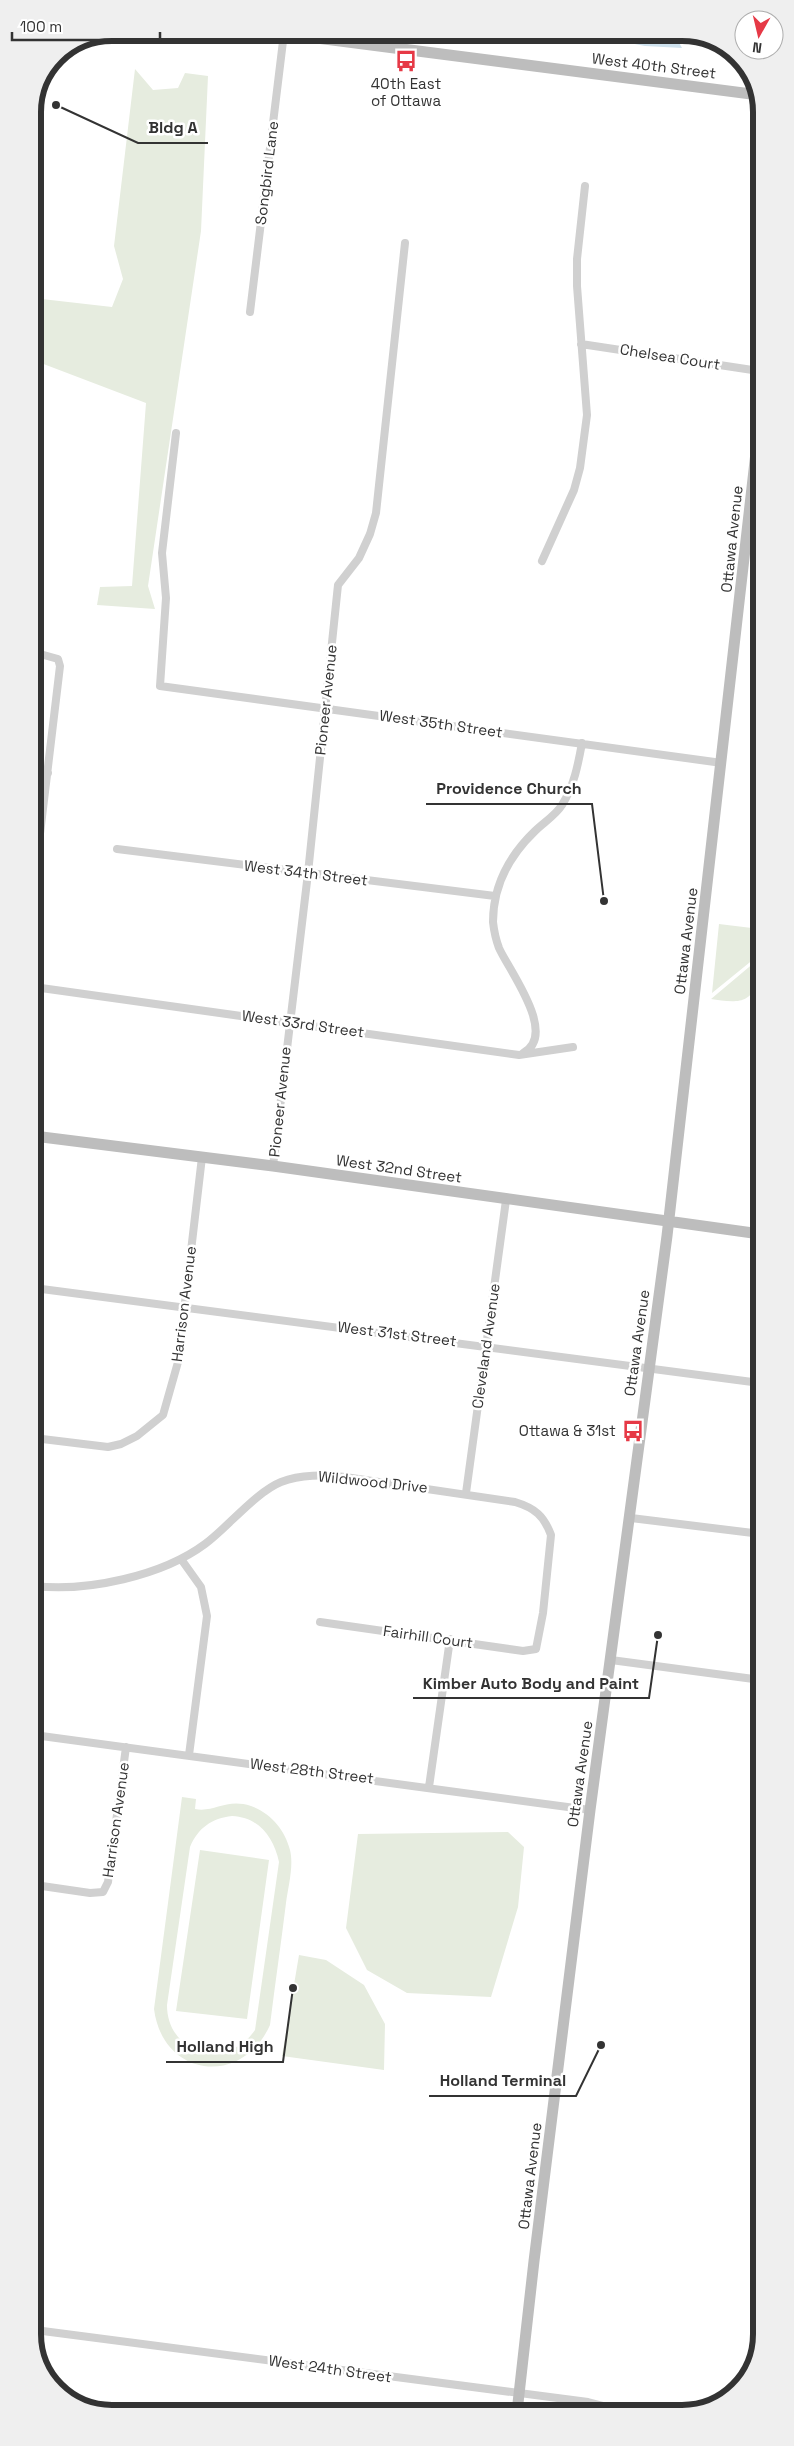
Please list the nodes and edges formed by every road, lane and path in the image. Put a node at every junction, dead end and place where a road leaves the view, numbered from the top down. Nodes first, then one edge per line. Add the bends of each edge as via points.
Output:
1 (280, 41) edge
2 (343, 41) edge
3 (750, 94) edge
4 (585, 186) dead end
5 (405, 243) dead end
6 (250, 312) dead end
7 (581, 344) junction
8 (753, 370) edge
9 (176, 433) dead end
10 (753, 481) edge
11 (542, 561) dead end
12 (41, 654) edge
13 (325, 708) junction
14 (582, 743) junction
15 (722, 763) junction
16 (41, 772) edge
17 (48, 773) junction
18 (41, 828) edge
19 (117, 849) dead end
20 (308, 873) junction
21 (495, 896) junction
22 (41, 988) edge
23 (289, 1021) junction
24 (573, 1047) dead end
25 (519, 1055) junction
26 (41, 1137) edge
27 (202, 1157) junction
28 (273, 1166) junction
29 (506, 1200) junction
30 (668, 1222) junction
31 (753, 1233) edge
32 (41, 1289) edge
33 (183, 1307) junction
34 (485, 1346) junction
35 (648, 1368) junction
36 (753, 1382) edge
37 (41, 1439) edge
38 (466, 1493) junction
39 (631, 1518) junction
40 (753, 1533) edge
41 (181, 1559) junction
42 (41, 1586) edge
43 (320, 1622) dead end
44 (450, 1639) junction
45 (536, 1649) joint
46 (611, 1660) junction
47 (753, 1679) edge
48 (41, 1736) edge
49 (126, 1747) junction
50 (189, 1755) junction
51 (429, 1786) junction
52 (590, 1810) junction
53 (41, 1886) edge
54 (41, 2331) edge
55 (520, 2394) junction
56 (519, 2405) edge
57 (600, 2405) edge

1 - 6 street, Songbird Lane
2 - 3 street, West 40th Street
4 - 7 street via 577,259
5 - 13 street, Pioneer Avenue via 376,513 359,558 338,585
7 - 8 street, Chelsea Court
7 - 11 street via 587,415 580,468 566,509
9 - 13 street, West 35th Street via 162,553 166,598 160,686
10 - 15 street, Ottawa Avenue
12 - 17 street via 58,659 60,666
13 - 14 street, West 35th Street
13 - 20 street, Pioneer Avenue
14 - 15 street, West 35th Street
14 - 21 street via 576,778 562,806 512,856
15 - 30 street, Ottawa Avenue
16 - 17 street
17 - 18 street
19 - 20 street, West 34th Street
20 - 21 street, West 34th Street
20 - 23 street, Pioneer Avenue
21 - 25 street via 494,934 532,1009 536,1026 534,1040 528,1050
22 - 23 street, West 33rd Street
23 - 25 street, West 33rd Street
23 - 28 street, Pioneer Avenue
24 - 25 street, West 33rd Street
26 - 27 street, West 32nd Street
27 - 28 street, West 32nd Street
27 - 33 street, Harrison Avenue
28 - 29 street, West 32nd Street
29 - 30 street, West 32nd Street
29 - 34 street, Cleveland Avenue
30 - 31 street, West 32nd Street
30 - 35 street, Ottawa Avenue
32 - 33 street, West 31st Street
33 - 34 street, West 31st Street
33 - 37 street, Harrison Avenue via 178,1362 163,1415 137,1436 108,1447
34 - 35 street, West 31st Street
34 - 38 street, Cleveland Avenue
35 - 36 street, West 31st Street
35 - 39 street, Ottawa Avenue
38 - 41 street, Wildwood Drive via 345,1476 324,1475 280,1482 204,1545
38 - 45 street, Wildwood Drive via 516,1502 538,1512 544,1519 550,1536 543,1613
39 - 40 street
39 - 46 street, Ottawa Avenue
41 - 42 street, Wildwood Drive via 120,1580
41 - 50 street via 201,1587 207,1616
43 - 44 street, Fairhill Court
44 - 45 street, Fairhill Court via 523,1651
44 - 51 street
46 - 47 street
46 - 52 street, Ottawa Avenue
48 - 49 street, West 28th Street
49 - 50 street, West 28th Street
49 - 53 street, Harrison Avenue via 108,1882 102,1892
50 - 51 street, West 28th Street
51 - 52 street, West 28th Street
52 - 55 street, Ottawa Avenue
54 - 55 street, West 24th Street
55 - 56 street, Ottawa Avenue
55 - 57 street, West 24th Street

